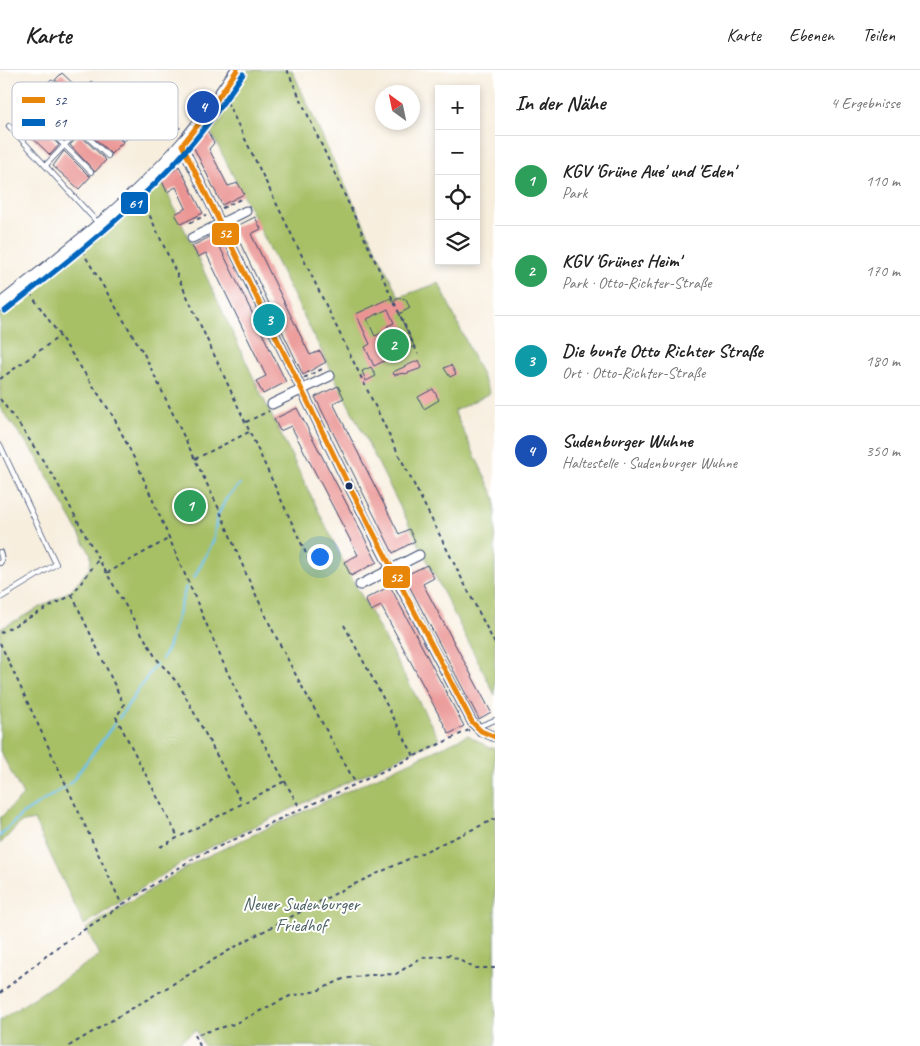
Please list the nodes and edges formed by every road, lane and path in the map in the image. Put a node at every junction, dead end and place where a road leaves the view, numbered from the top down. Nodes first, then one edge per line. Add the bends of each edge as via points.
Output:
1 (237, 70) edge
2 (287, 70) edge
3 (224, 96) dead end
4 (9, 126) dead end
5 (178, 127) edge
6 (12, 129) edge
7 (186, 130) dead end
8 (22, 140) edge
9 (58, 140) edge
10 (69, 140) edge
11 (88, 140) edge
12 (182, 145) junction
13 (64, 146) junction
14 (108, 156) dead end
15 (46, 165) junction
16 (91, 172) dead end
17 (140, 194) dead end
18 (246, 211) dead end
19 (221, 223) junction
20 (99, 224) junction
21 (192, 238) dead end
22 (80, 250) dead end
23 (28, 291) dead end
24 (0, 305) edge
25 (60, 336) junction
26 (418, 354) dead end
27 (324, 368) dead end
28 (330, 376) dead end
29 (295, 377) junction
30 (0, 379) edge
31 (301, 390) junction
32 (0, 399) edge
33 (271, 407) joint
34 (246, 423) junction
35 (250, 431) junction
36 (0, 445) edge
37 (195, 458) junction
38 (170, 538) junction
39 (0, 552) edge
40 (418, 555) dead end
41 (99, 560) junction
42 (309, 560) dead end
43 (0, 563) edge
44 (391, 569) junction
45 (107, 573) junction
46 (360, 585) dead end
47 (72, 594) junction
48 (0, 598) edge
49 (344, 624) dead end
50 (0, 633) edge
51 (0, 643) edge
52 (495, 644) edge
53 (495, 720) edge
54 (476, 727) junction
55 (495, 737) edge
56 (414, 756) junction
57 (285, 781) junction
58 (356, 784) junction
59 (242, 803) junction
60 (300, 810) junction
61 (495, 819) edge
62 (178, 837) junction
63 (160, 847) dead end
64 (122, 905) junction
65 (495, 968) edge
66 (0, 993) edge
67 (69, 1046) edge
68 (200, 1046) edge

1 - 12 main road
2 - 26 path
3 - 52 path
4 - 6 lane
5 - 7 path
8 - 15 lane
9 - 13 lane
10 - 13 lane
11 - 14 lane
12 - 19 street
12 - 20 main road
13 - 15 lane
13 - 16 lane
15 - 20 lane
17 - 34 path
18 - 19 street
19 - 21 street
19 - 29 street
20 - 24 main road
22 - 37 path via 144,354
23 - 25 path
25 - 30 path
25 - 38 path via 113,416
27 - 29 path via 303,378 301,373
28 - 31 street
29 - 31 street
31 - 33 street
31 - 44 street
32 - 41 path via 55,479
33 - 34 path
34 - 35 path
35 - 37 path
35 - 42 path
36 - 48 lane via 56,564
37 - 58 path via 272,629
38 - 45 path
38 - 57 path via 225,667
39 - 43 lane
40 - 44 street
41 - 45 path
41 - 47 path
44 - 46 street
44 - 54 street
45 - 59 path via 156,658 180,686
47 - 50 path
47 - 62 path via 124,705 116,717
49 - 56 path
51 - 64 path
53 - 54 lane
54 - 55 street
54 - 56 path
56 - 58 path
57 - 59 path
57 - 60 path
58 - 60 path
59 - 62 path
60 - 64 path via 194,858
61 - 67 path via 346,888 253,937
62 - 63 path
64 - 66 path via 56,948
65 - 68 path via 474,968 450,954 421,958 396,974 343,979 317,991 290,996 234,1024 195,1035

